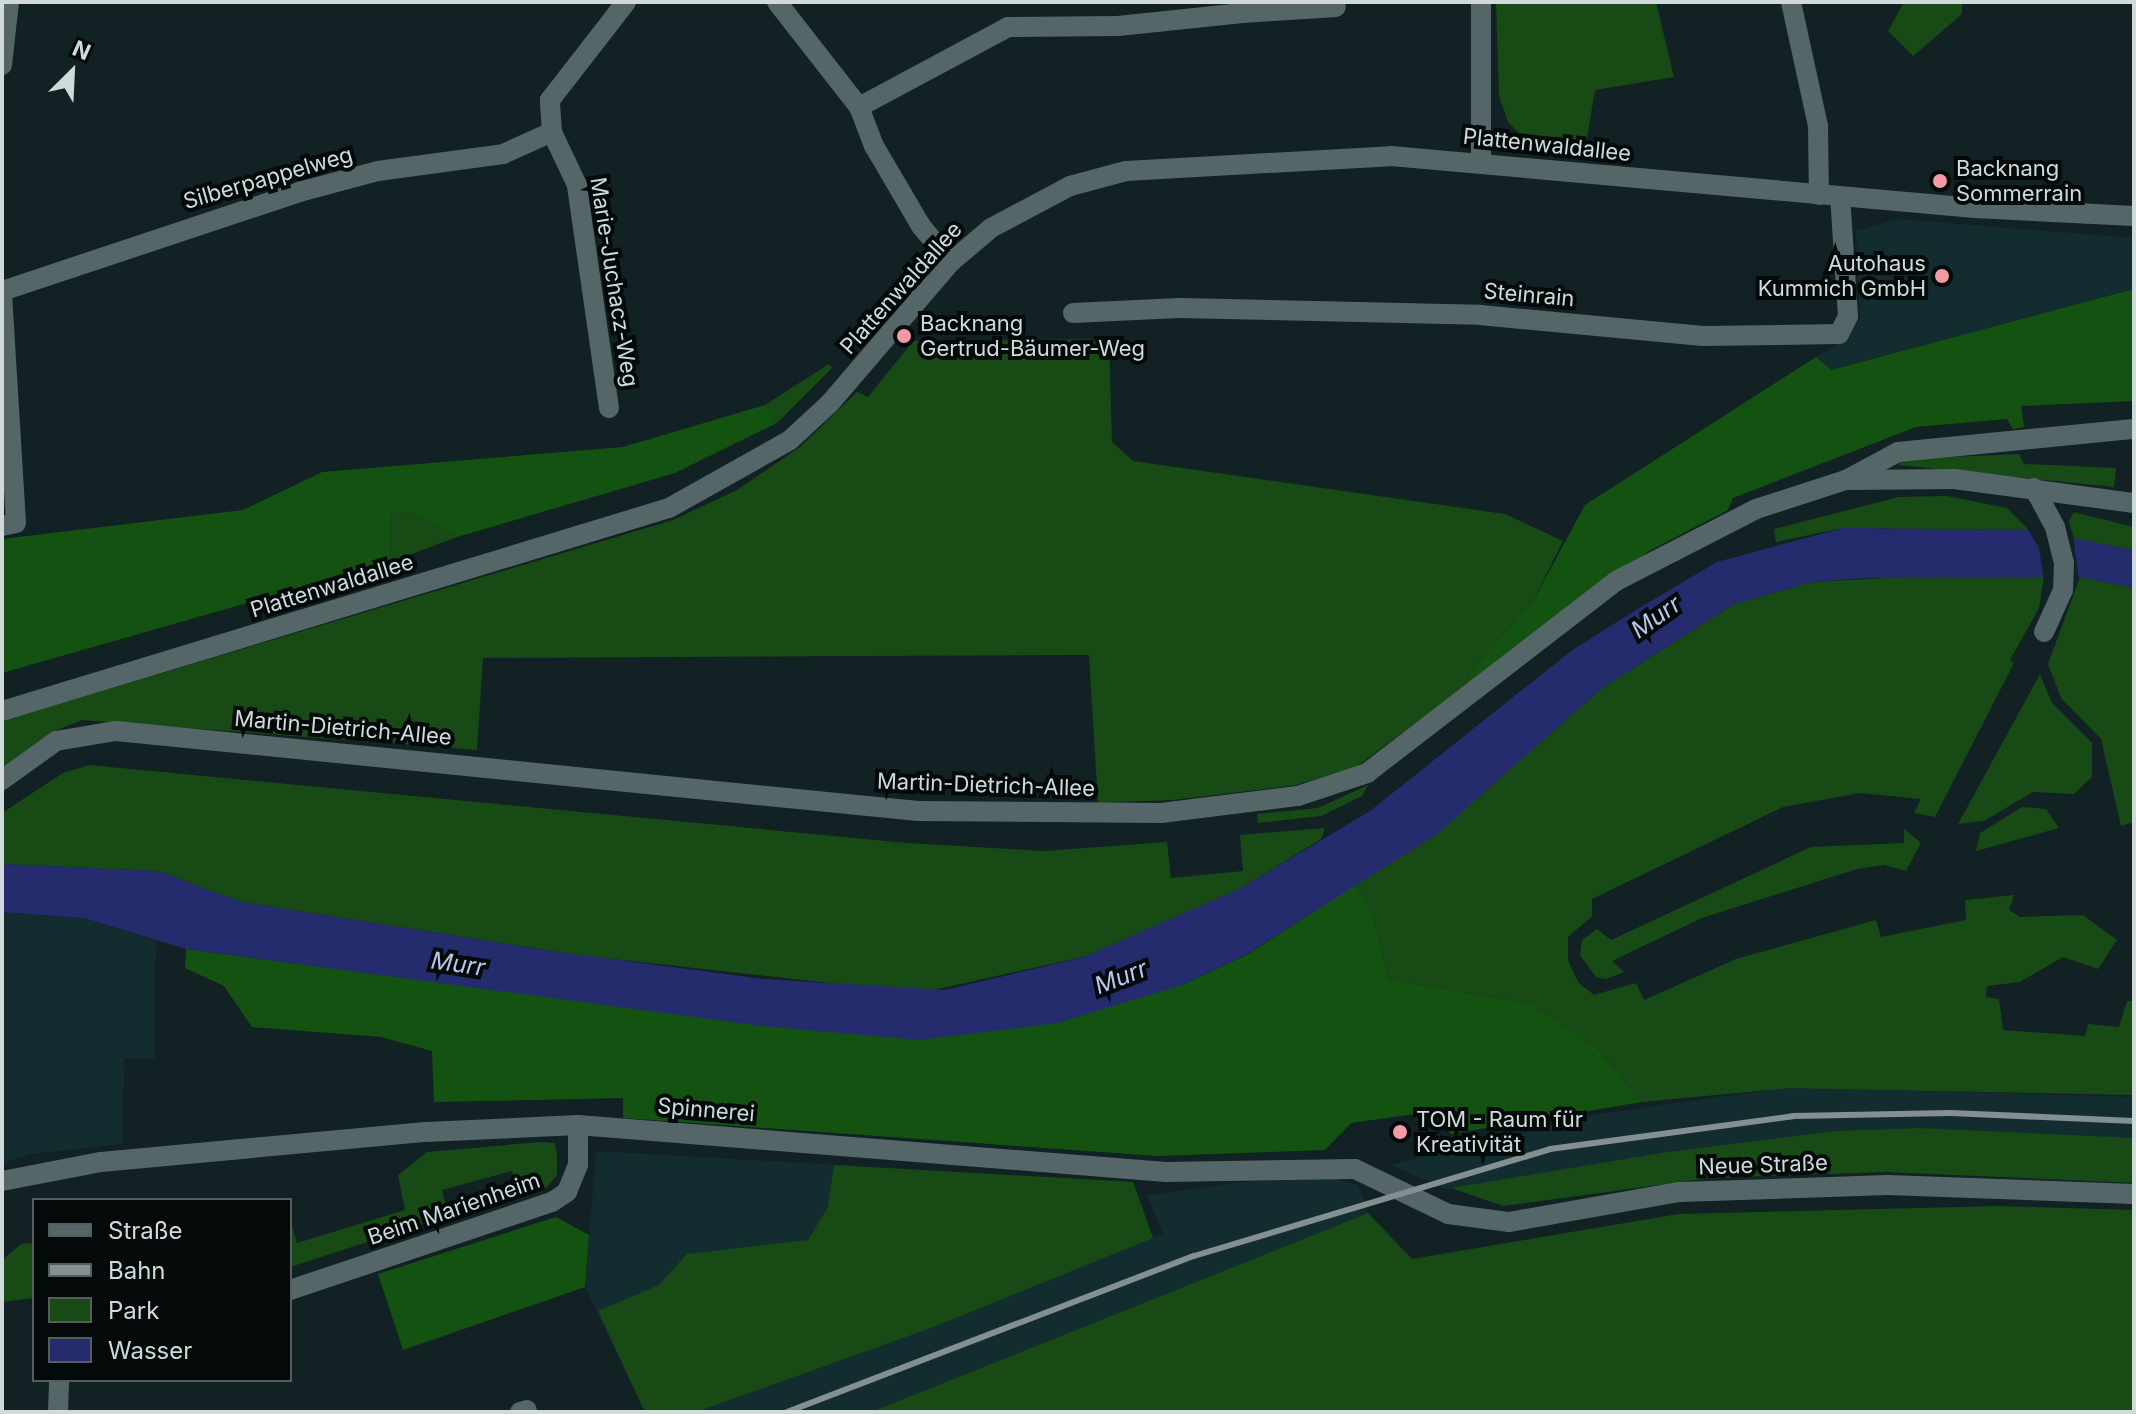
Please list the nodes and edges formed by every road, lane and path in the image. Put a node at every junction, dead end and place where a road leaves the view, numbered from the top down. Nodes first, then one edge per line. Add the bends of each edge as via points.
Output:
1 (9, 2) edge
2 (626, 2) edge
3 (777, 2) edge
4 (1481, 2) edge
5 (1791, 2) edge
6 (1336, 7) dead end
7 (1244, 8) edge
8 (2, 65) edge
9 (859, 107) junction
10 (552, 132) junction
11 (1481, 160) junction
12 (1819, 195) junction
13 (1840, 196) junction
14 (2134, 216) edge
15 (951, 262) junction
16 (2, 291) edge
17 (2, 302) edge
18 (1073, 313) dead end
19 (609, 408) dead end
20 (2134, 429) edge
21 (1846, 480) junction
22 (2034, 488) junction
23 (2134, 503) edge
24 (9, 525) edge
25 (2044, 632) dead end
26 (2, 711) edge
27 (2, 780) edge
28 (578, 1125) junction
29 (2, 1181) edge
30 (1404, 1190) joint
31 (2134, 1194) edge
32 (292, 1289) edge
33 (59, 1382) edge
34 (58, 1412) edge

1 - 8 street
2 - 10 street, Marie-Juchacz-Weg via 550,100
3 - 9 street
4 - 11 street
5 - 12 street via 1818,126
6 - 7 street
7 - 9 street via 1118,26 1008,27
9 - 15 street via 874,146 921,226
10 - 16 street, Silberpappelweg via 503,154 378,171 299,192
10 - 19 street, Marie-Juchacz-Weg via 577,185
11 - 12 street, Plattenwaldallee
11 - 15 street, Plattenwaldallee via 1391,156 1126,171 1070,186 991,228
12 - 13 street, Plattenwaldallee
13 - 14 street, Plattenwaldallee
13 - 18 street, Steinrain via 1848,316 1839,334 1703,336 1480,315 1179,308
15 - 26 street, Plattenwaldallee via 830,403 790,440 669,508
16 - 17 street
17 - 24 street
20 - 21 street, Martin-Dietrich-Allee via 1898,452
21 - 22 street, Martin-Dietrich-Allee via 1954,479
21 - 27 street, Martin-Dietrich-Allee via 1756,509 1661,554 1616,581 1367,773 1298,796 1161,813 918,811 116,731 56,741
22 - 23 street, Martin-Dietrich-Allee
22 - 25 street via 2061,546 2064,576
28 - 29 street, Spinnerei via 101,1162
28 - 30 street, Spinnerei via 1122,1169 1355,1169
28 - 32 street, Beim Marienheim via 578,1165 567,1192 552,1202
30 - 31 street, Neue Straße via 1448,1214 1509,1222 1679,1192 1888,1185
33 - 34 street

